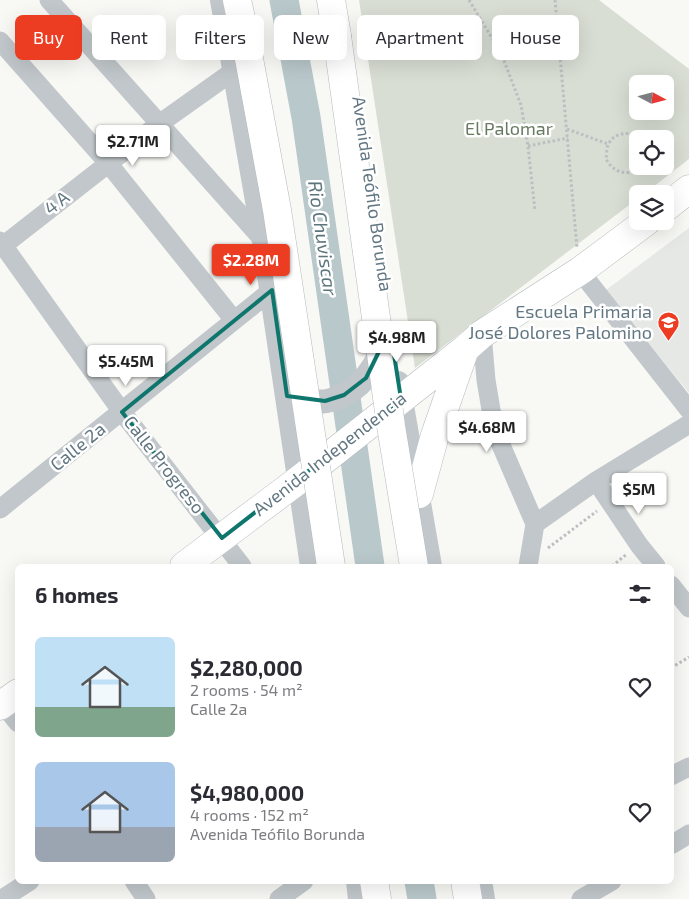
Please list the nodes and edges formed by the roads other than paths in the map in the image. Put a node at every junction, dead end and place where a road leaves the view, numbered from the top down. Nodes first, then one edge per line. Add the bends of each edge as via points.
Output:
1 (49, 0) edge
2 (222, 0) edge
3 (238, 0) edge
4 (331, 0) edge
5 (344, 0) edge
6 (0, 42) edge
7 (235, 70) junction
8 (159, 124) junction
9 (108, 163) junction
10 (689, 189) edge
11 (674, 201) edge
12 (635, 230) edge
13 (264, 242) junction
14 (1, 245) edge
15 (580, 271) junction
16 (272, 290) junction
17 (234, 320) junction
18 (390, 329) junction
19 (474, 342) junction
20 (287, 396) junction
21 (401, 399) junction
22 (689, 410) edge
23 (122, 412) junction
24 (689, 424) edge
25 (300, 479) junction
26 (596, 481) junction
27 (419, 494) junction
28 (0, 509) edge
29 (535, 524) junction
30 (222, 538) junction
31 (187, 564) edge
32 (241, 564) edge
33 (312, 564) edge
34 (332, 564) edge
35 (414, 564) edge
36 (430, 564) edge
37 (528, 564) edge
38 (655, 564) edge
39 (674, 589) edge
40 (689, 608) edge
41 (689, 767) edge
42 (674, 774) edge
43 (689, 834) edge
44 (674, 843) edge
45 (25, 884) edge
46 (136, 884) edge
47 (300, 884) edge
48 (358, 884) edge
49 (374, 884) edge
50 (466, 884) edge
51 (480, 884) edge
52 (607, 884) edge
53 (2, 899) edge
54 (146, 899) edge
55 (280, 899) edge
56 (360, 899) edge
57 (377, 899) edge
58 (468, 899) edge
59 (483, 899) edge
60 (581, 899) edge

1 - 8 street
2 - 7 street
3 - 34 main road, bridge via 282,237
4 - 35 main road, bridge
5 - 18 street, Avenida Teófilo Borunda
6 - 9 street
7 - 8 street, 4 A
7 - 13 street
8 - 9 street, 4 A
8 - 13 street
9 - 14 street, 4 A
9 - 17 street
10 - 11 main road
12 - 15 main road, Avenida Independencia
13 - 16 street
14 - 23 street, Calle Progreso
15 - 19 main road, Avenida Independencia
15 - 22 street
16 - 17 street, Calle 2a
16 - 20 street
17 - 23 street, Calle 2a
18 - 20 street via 366,378 344,395 325,402
18 - 21 street, Avenida Teófilo Borunda
19 - 21 main road, Avenida Independencia
19 - 27 main road via 434,435
19 - 29 street via 498,438
20 - 25 street
21 - 25 main road, Avenida Independencia
21 - 27 street, Avenida Teófilo Borunda
23 - 28 street, Calle 2a
23 - 30 street, Calle Progreso
24 - 26 street
25 - 30 main road, Avenida Independencia
25 - 33 street
26 - 29 street
26 - 38 street
27 - 36 street, Avenida Teófilo Borunda
29 - 37 street
30 - 31 main road, Avenida Independencia
30 - 32 street, Calle Progreso
39 - 40 street
41 - 42 street
43 - 44 street
45 - 53 street
46 - 54 street
47 - 55 street
48 - 56 street
49 - 57 main road
50 - 58 main road
51 - 59 street
52 - 60 street

